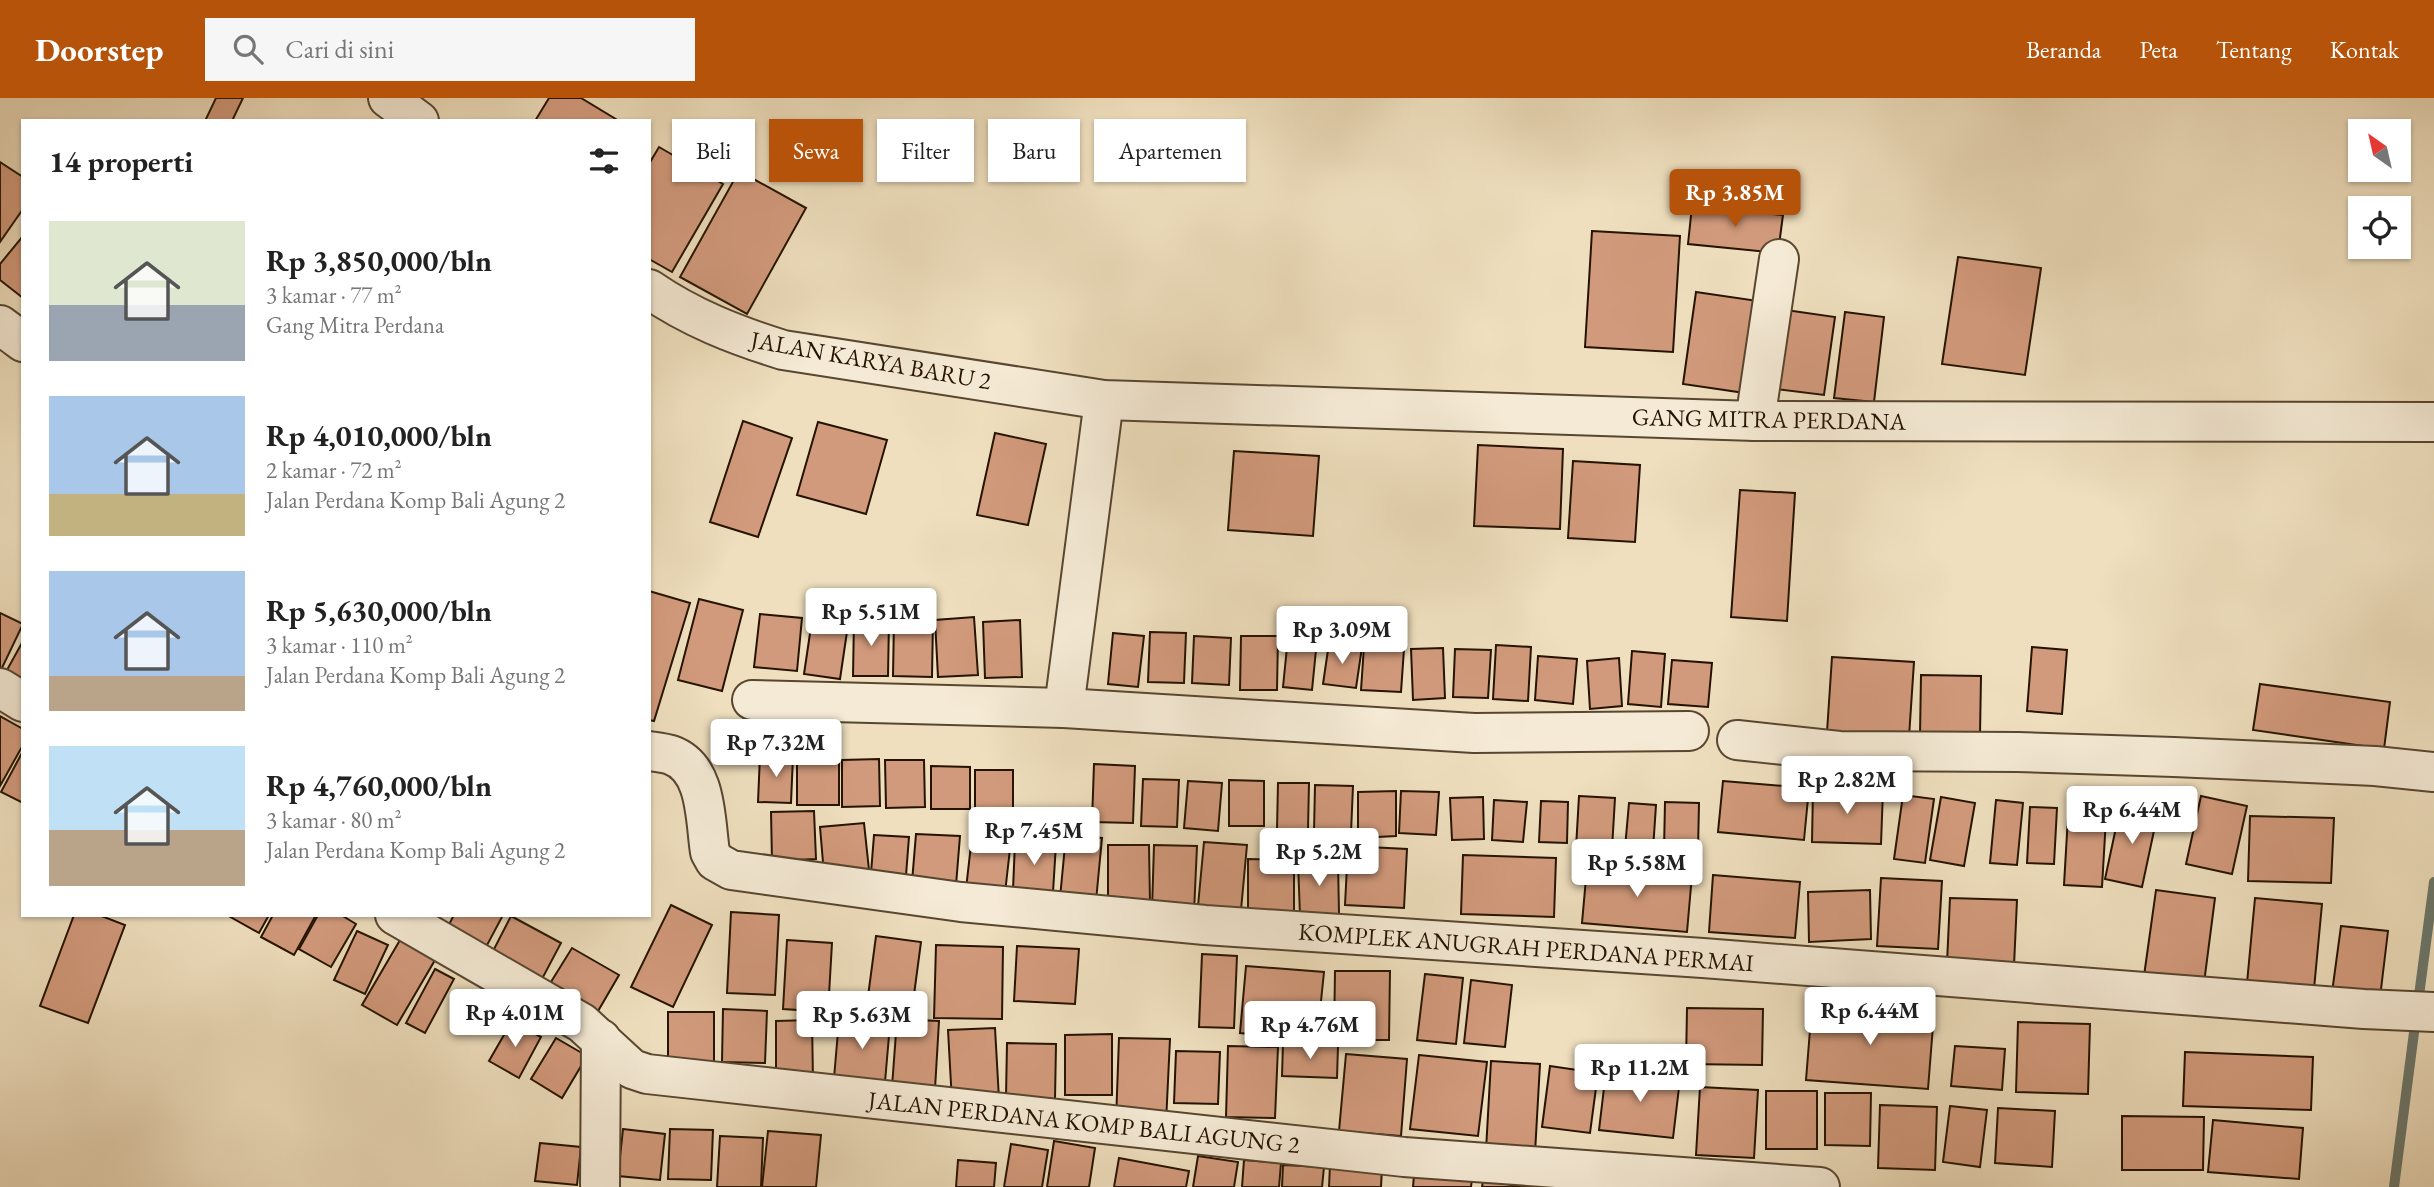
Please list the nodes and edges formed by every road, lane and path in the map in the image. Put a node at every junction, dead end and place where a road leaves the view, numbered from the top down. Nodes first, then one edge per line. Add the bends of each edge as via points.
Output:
1 (388, 98) edge
2 (416, 119) edge
3 (1779, 259) dead end
4 (651, 290) edge
5 (0, 325) edge
6 (21, 341) edge
7 (1104, 400) junction
8 (1755, 421) junction
9 (2434, 422) edge
10 (0, 688) edge
11 (752, 700) dead end
12 (21, 701) edge
13 (1063, 708) junction
14 (1689, 731) dead end
15 (1737, 740) dead end
16 (651, 751) edge
17 (2434, 772) edge
18 (398, 917) edge
19 (2434, 1012) edge
20 (601, 1039) junction
21 (1403, 1172) edge
22 (600, 1187) edge
23 (1820, 1187) edge

1 - 2 street
3 - 8 street
4 - 7 street, JALAN KARYA BARU 2 via 736,336 783,350
5 - 6 street
7 - 8 street, GANG MITRA PERDANA
7 - 13 street
8 - 9 street, GANG MITRA PERDANA
10 - 12 street
11 - 13 street
13 - 14 street via 1474,733
15 - 17 street via 1839,751 2044,752
16 - 19 street, KOMPLEK ANUGRAH PERDANA PERMAI via 671,755 696,775 710,852 715,861 731,870 961,902 1205,925
18 - 20 street, JALAN PERDANA KOMP BALI AGUNG 2 via 575,1019
20 - 21 street, JALAN PERDANA KOMP BALI AGUNG 2 via 632,1069 647,1074
20 - 22 street
21 - 23 street, JALAN PERDANA KOMP BALI AGUNG 2

